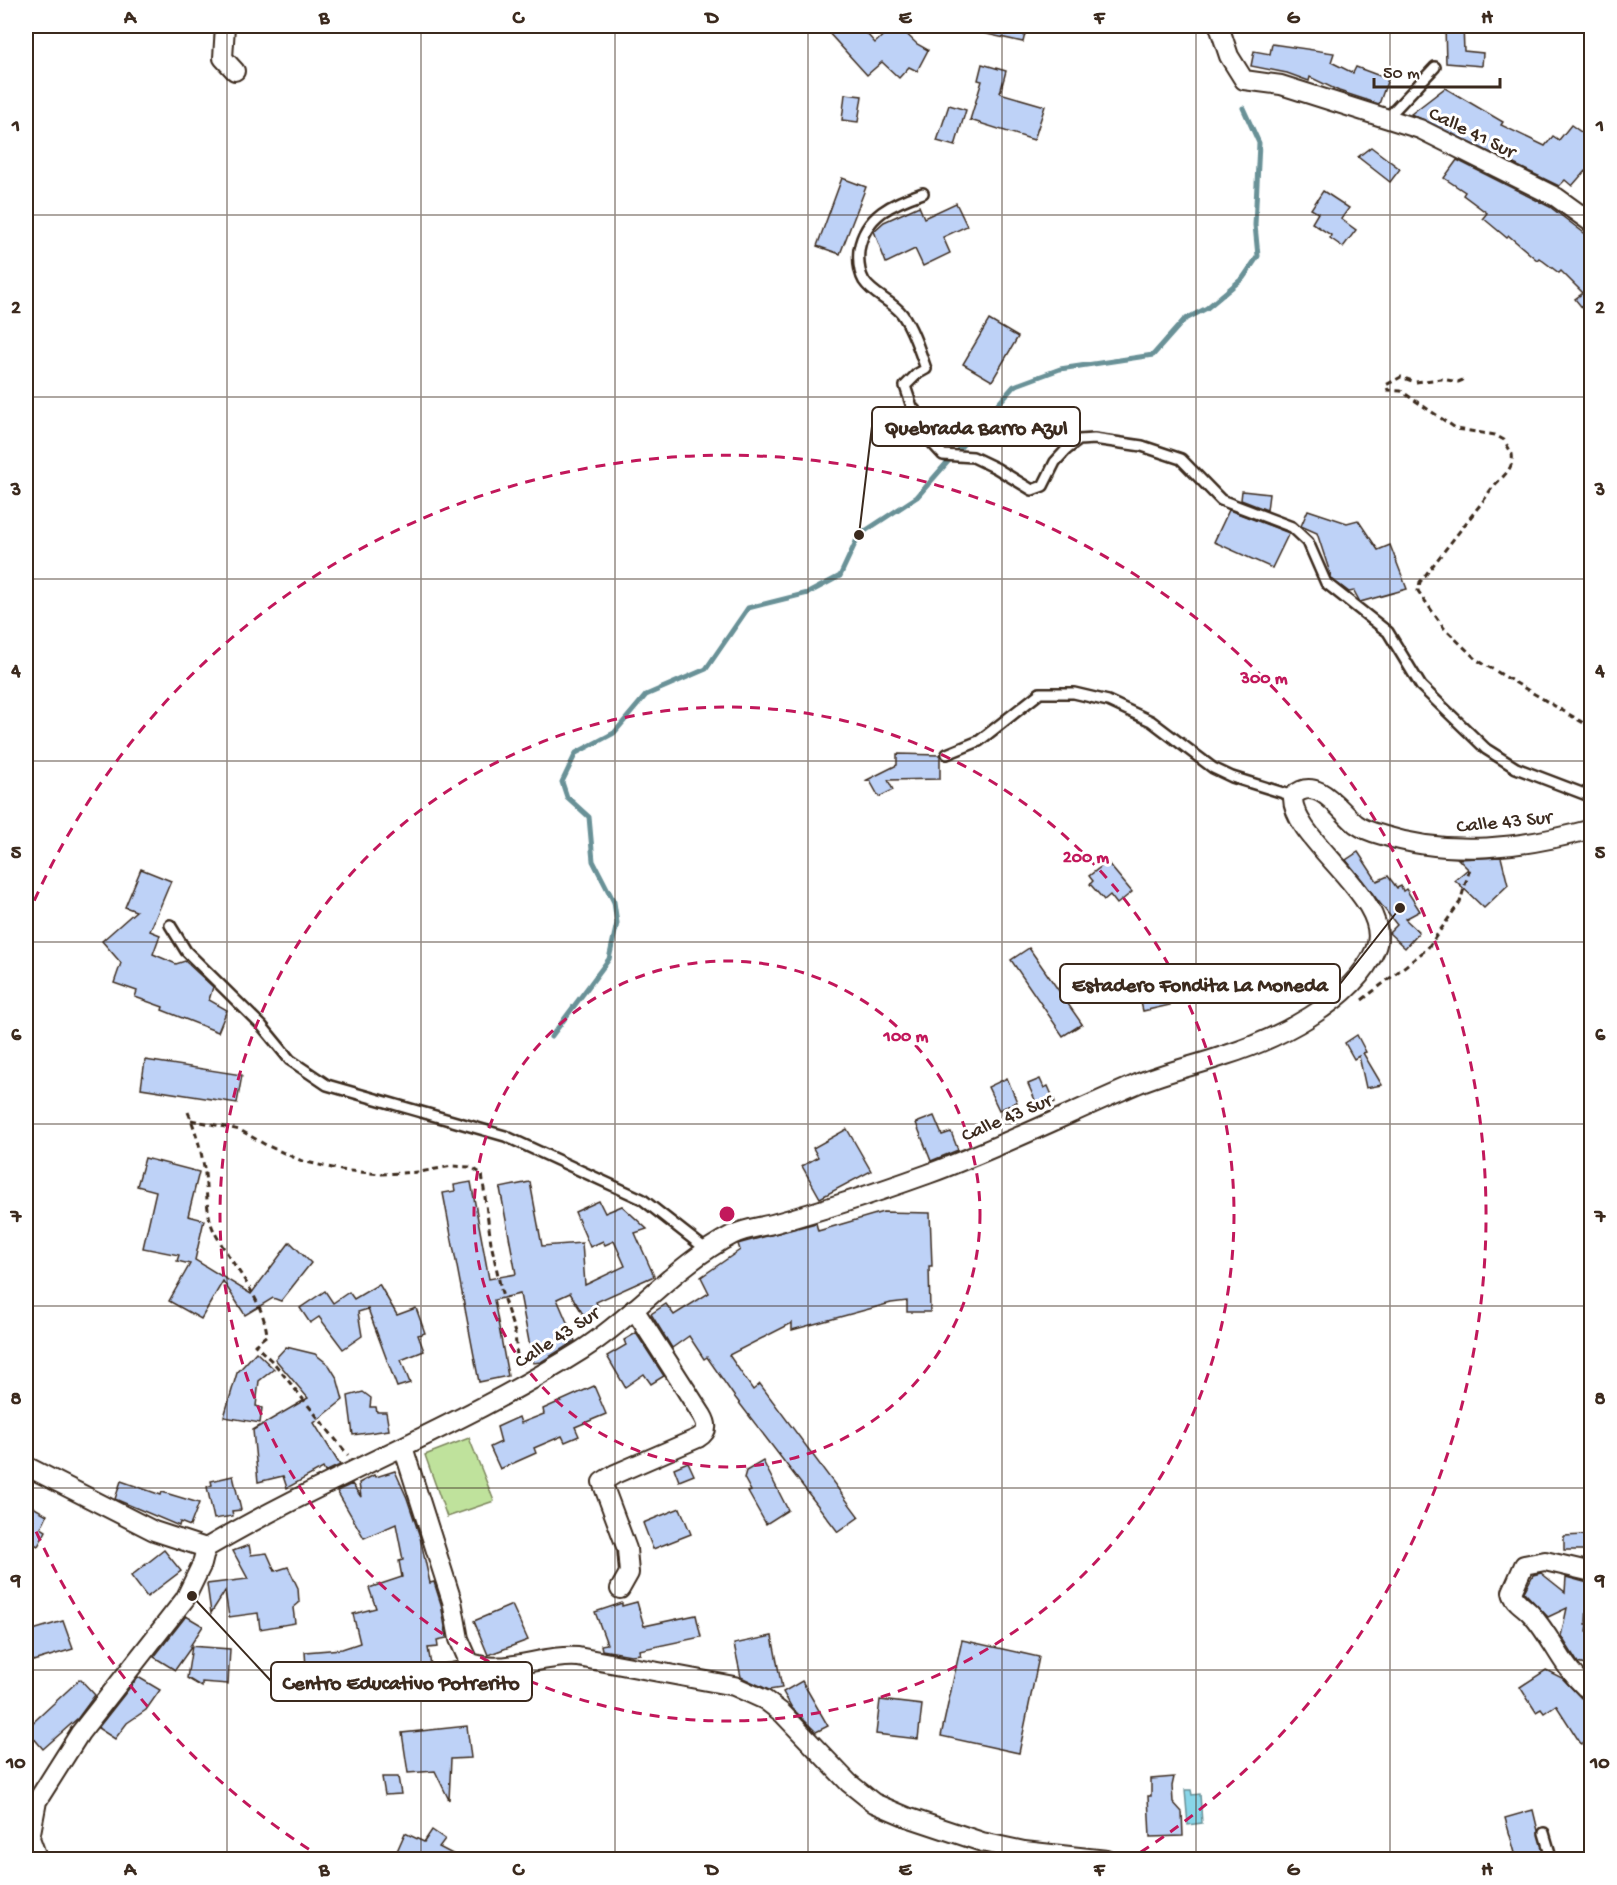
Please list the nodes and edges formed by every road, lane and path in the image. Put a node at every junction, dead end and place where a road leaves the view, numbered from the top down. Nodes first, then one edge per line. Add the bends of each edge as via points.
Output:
1 (225, 26) edge
2 (1219, 26) edge
3 (1435, 67) dead end
4 (235, 71) dead end
5 (1388, 117) junction
6 (923, 193) dead end
7 (1588, 213) edge
8 (1463, 380) dead end
9 (1592, 728) edge
10 (946, 754) dead end
11 (1293, 796) junction
12 (1592, 797) edge
13 (1592, 829) edge
14 (1475, 848) junction
15 (170, 925) dead end
16 (1353, 1006) dead end
17 (188, 1112) dead end
18 (191, 1120) junction
19 (707, 1250) junction
20 (634, 1309) junction
21 (521, 1385) junction
22 (403, 1447) junction
23 (26, 1466) edge
24 (359, 1468) junction
25 (206, 1548) junction
26 (1592, 1572) edge
27 (620, 1589) dead end
28 (469, 1662) junction
29 (366, 1687) dead end
30 (1585, 1687) dead end
31 (1544, 1833) dead end
32 (38, 1860) edge
33 (1107, 1860) edge
34 (1552, 1860) edge

1 - 4 street via 223,58
2 - 5 street, Calle 41 Sur via 1229,56 1244,80 1281,85
3 - 5 lane
5 - 7 street, Calle 41 Sur via 1462,149
6 - 12 lane via 889,206 872,220 861,237 858,262 868,286 902,314 920,353 926,369 905,386 912,407 927,423 932,443 943,455 973,457 1032,490 1043,486 1055,462 1079,440 1142,446 1181,459 1221,500 1292,527 1308,542 1326,583 1388,632 1421,686 1486,749 1516,768
8 - 9 path via 1415,382 1401,377 1386,385 1388,390 1401,391 1457,429 1495,435 1504,440 1512,454 1510,470 1492,485 1420,582 1418,591 1444,628 1477,660
10 - 11 lane via 979,741 1040,693 1074,693 1108,701 1151,721 1213,768 1232,777
11 - 14 street, Calle 43 Sur via 1311,788 1322,792 1359,826 1381,835 1445,848
11 - 19 street, Calle 43 Sur via 1297,818 1337,864 1377,926 1377,946 1365,969 1331,1003 1292,1027 1227,1055 1159,1075 929,1173 736,1233
13 - 14 street, Calle 43 Sur
14 - 16 path via 1460,902 1427,949
15 - 19 lane via 186,951 291,1060 327,1085 505,1136 642,1199
17 - 18 path
18 - 21 path via 240,1130 302,1161 341,1170 380,1174 452,1166 471,1167 483,1174 491,1243 515,1333
18 - 24 path via 205,1172 212,1225 266,1323 267,1335 255,1345
19 - 20 street, Calle 43 Sur
20 - 21 street, Calle 43 Sur via 585,1348
20 - 27 street via 702,1415 706,1429 704,1435 602,1482 627,1549 629,1573
21 - 22 street, Calle 43 Sur
22 - 24 street, Calle 43 Sur
22 - 28 street
23 - 25 street via 154,1531
24 - 25 street, Calle 43 Sur via 264,1514
25 - 32 street via 185,1599 80,1733 37,1801 30,1838
26 - 30 street via 1545,1561 1531,1564 1524,1566 1512,1592 1551,1640 1565,1666
28 - 29 street via 462,1671
28 - 33 street via 495,1667 560,1656 578,1657 734,1686 782,1713 826,1761 874,1803 982,1842
31 - 34 lane

